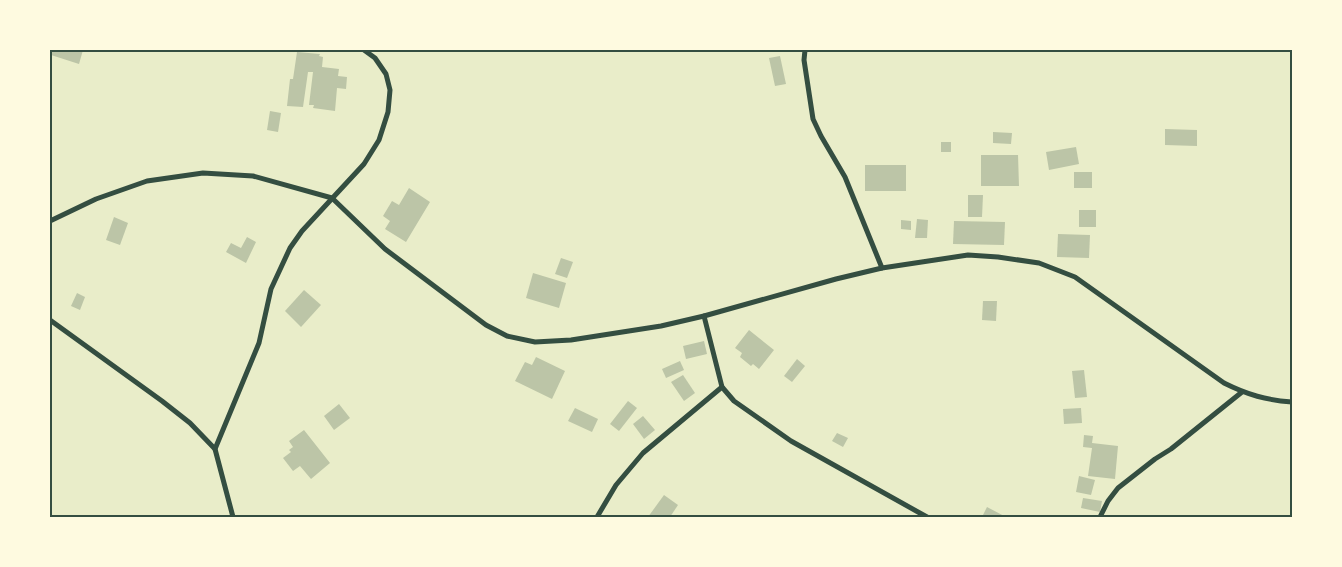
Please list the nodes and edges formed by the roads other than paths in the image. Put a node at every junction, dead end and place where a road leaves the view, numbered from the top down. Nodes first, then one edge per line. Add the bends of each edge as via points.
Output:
1 (364, 50) edge
2 (805, 50) edge
3 (332, 198) junction
4 (50, 221) edge
5 (882, 268) junction
6 (704, 316) junction
7 (50, 320) edge
8 (722, 387) junction
9 (1242, 392) junction
10 (1292, 402) edge
11 (215, 448) junction
12 (233, 517) edge
13 (597, 517) edge
14 (927, 517) edge
15 (1100, 517) edge

1 - 3 street via 386,74 390,90 388,112 379,140 364,164
2 - 5 street via 813,119 845,177
3 - 4 street via 253,176 203,173 147,181 96,199
3 - 6 street via 385,249 486,325 507,336 534,342 571,340
3 - 11 street via 302,231 279,269 258,343
5 - 6 street
5 - 9 street via 968,255 1039,264 1075,278 1224,383
6 - 8 street
7 - 11 street via 162,401
8 - 13 street via 643,453 616,485
8 - 14 street via 734,400 791,441
9 - 10 street via 1262,399
9 - 15 street via 1118,488
11 - 12 street

